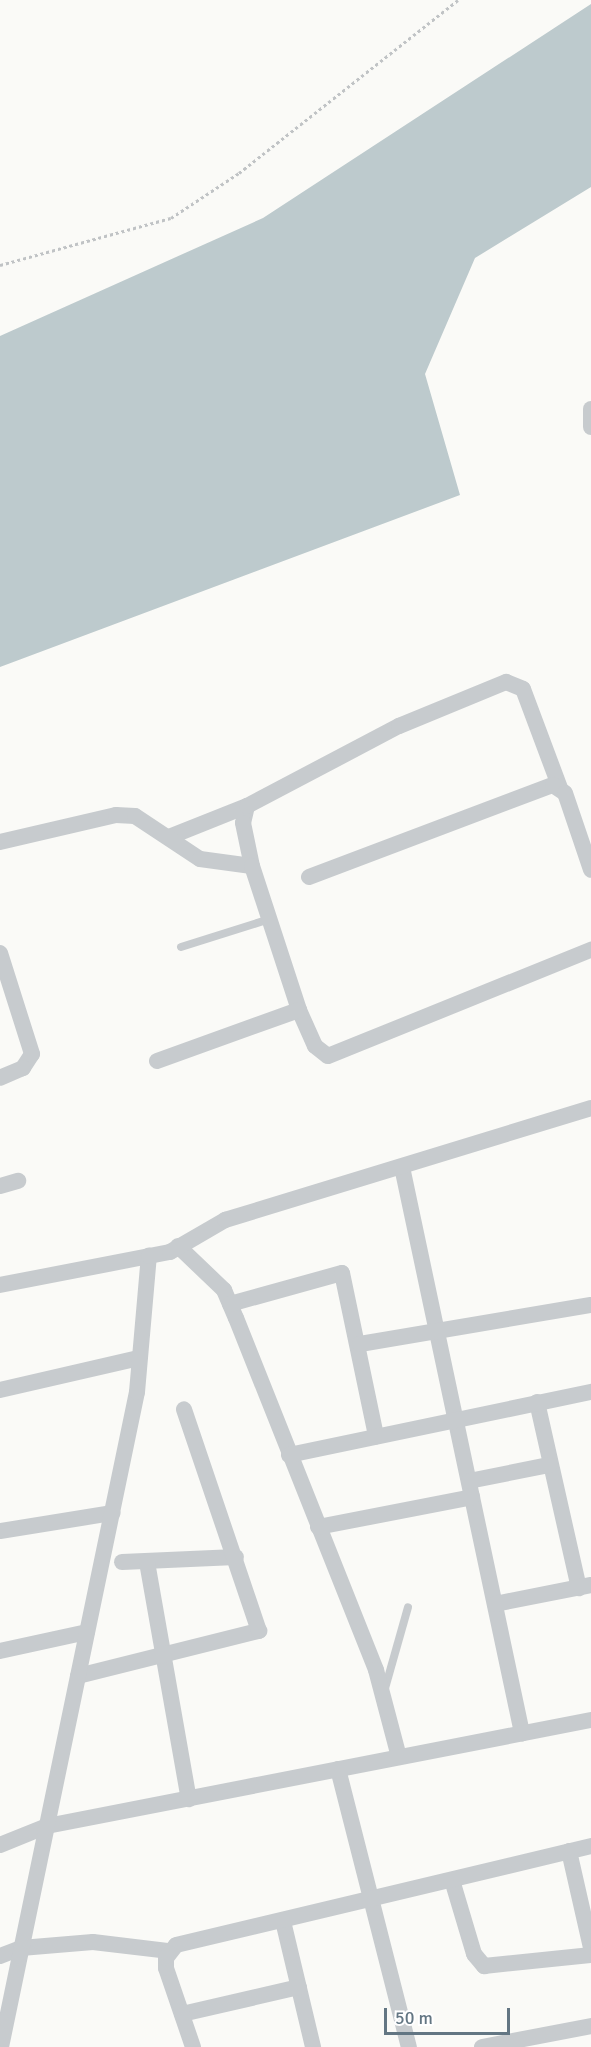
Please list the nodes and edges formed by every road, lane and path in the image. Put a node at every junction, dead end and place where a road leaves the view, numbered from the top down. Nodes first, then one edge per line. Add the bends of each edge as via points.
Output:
1 (458, 0) edge
2 (0, 265) edge
3 (591, 409) edge
4 (591, 427) edge
5 (560, 788) junction
6 (247, 806) junction
7 (169, 837) junction
8 (0, 842) edge
9 (590, 865) edge
10 (252, 866) junction
11 (309, 877) dead end
12 (270, 920) junction
13 (181, 947) dead end
14 (591, 950) edge
15 (0, 953) edge
16 (299, 1010) junction
17 (157, 1061) dead end
18 (0, 1078) edge
19 (591, 1108) edge
20 (402, 1167) junction
21 (18, 1181) dead end
22 (0, 1186) edge
23 (163, 1252) junction
24 (0, 1283) edge
25 (230, 1304) junction
26 (591, 1305) edge
27 (438, 1332) junction
28 (360, 1344) junction
29 (139, 1358) junction
30 (0, 1390) edge
31 (591, 1392) edge
32 (537, 1402) junction
33 (184, 1409) dead end
34 (456, 1418) junction
35 (376, 1436) junction
36 (289, 1455) junction
37 (549, 1465) junction
38 (471, 1489) junction
39 (113, 1514) junction
40 (318, 1527) junction
41 (0, 1531) edge
42 (236, 1557) junction
43 (122, 1562) dead end
44 (147, 1562) junction
45 (585, 1587) edge
46 (495, 1604) junction
47 (408, 1607) dead end
48 (87, 1632) junction
49 (0, 1651) edge
50 (159, 1657) junction
51 (78, 1676) junction
52 (383, 1695) junction
53 (591, 1720) edge
54 (522, 1734) junction
55 (399, 1757) junction
56 (338, 1769) junction
57 (189, 1799) junction
58 (47, 1827) junction
59 (0, 1845) edge
60 (591, 1846) edge
61 (568, 1851) junction
62 (452, 1880) junction
63 (372, 1900) junction
64 (283, 1921) junction
65 (21, 1948) junction
66 (591, 1948) edge
67 (169, 1951) junction
68 (591, 1955) edge
69 (0, 1956) edge
70 (299, 1988) junction
71 (182, 2014) junction
72 (591, 2026) edge
73 (1, 2047) edge
74 (193, 2047) edge
75 (313, 2047) edge
76 (409, 2047) edge
77 (482, 2047) edge

1 - 2 path via 239,173 171,218
3 - 4 street
5 - 6 street via 523,689 506,682 399,726
5 - 9 street
5 - 11 street via 553,785 420,830
6 - 7 street
6 - 10 street via 243,823
7 - 8 street via 146,820 116,815
7 - 10 street via 200,859
10 - 12 street
12 - 13 lane
12 - 16 street
14 - 16 street via 328,1056 315,1046
15 - 18 street via 32,1054 23,1068
16 - 17 street
19 - 20 street
20 - 23 street via 225,1220
20 - 27 street
21 - 22 street
23 - 24 street
23 - 25 street via 224,1290
23 - 29 street
25 - 28 street via 337,1270 346,1280
25 - 36 street
26 - 27 street
27 - 28 street
27 - 34 street
28 - 35 street
29 - 30 street
29 - 39 street
31 - 32 street
32 - 34 street
32 - 37 street
33 - 42 street
34 - 35 street
34 - 38 street
35 - 36 street
36 - 40 street
37 - 38 street
37 - 45 street
38 - 40 street
38 - 46 street
39 - 41 street
39 - 48 street
40 - 52 street
42 - 44 street
42 - 50 street via 259,1631
43 - 44 street
44 - 50 street
45 - 46 street
46 - 54 street
47 - 52 lane
48 - 49 street
48 - 51 street
50 - 51 street
50 - 57 street
51 - 58 street
52 - 55 street
53 - 54 street
54 - 55 street
55 - 56 street
56 - 57 street
56 - 63 street
57 - 58 street
58 - 59 street
58 - 65 street
60 - 61 street
61 - 62 street
61 - 66 street
62 - 63 street
62 - 68 street via 474,1953 484,1966
63 - 64 street
63 - 76 street
64 - 67 street
64 - 70 street
65 - 67 street via 107,1942
65 - 69 street
65 - 73 street
67 - 71 street via 166,1968
70 - 71 street
70 - 75 street
71 - 74 street
72 - 77 street

